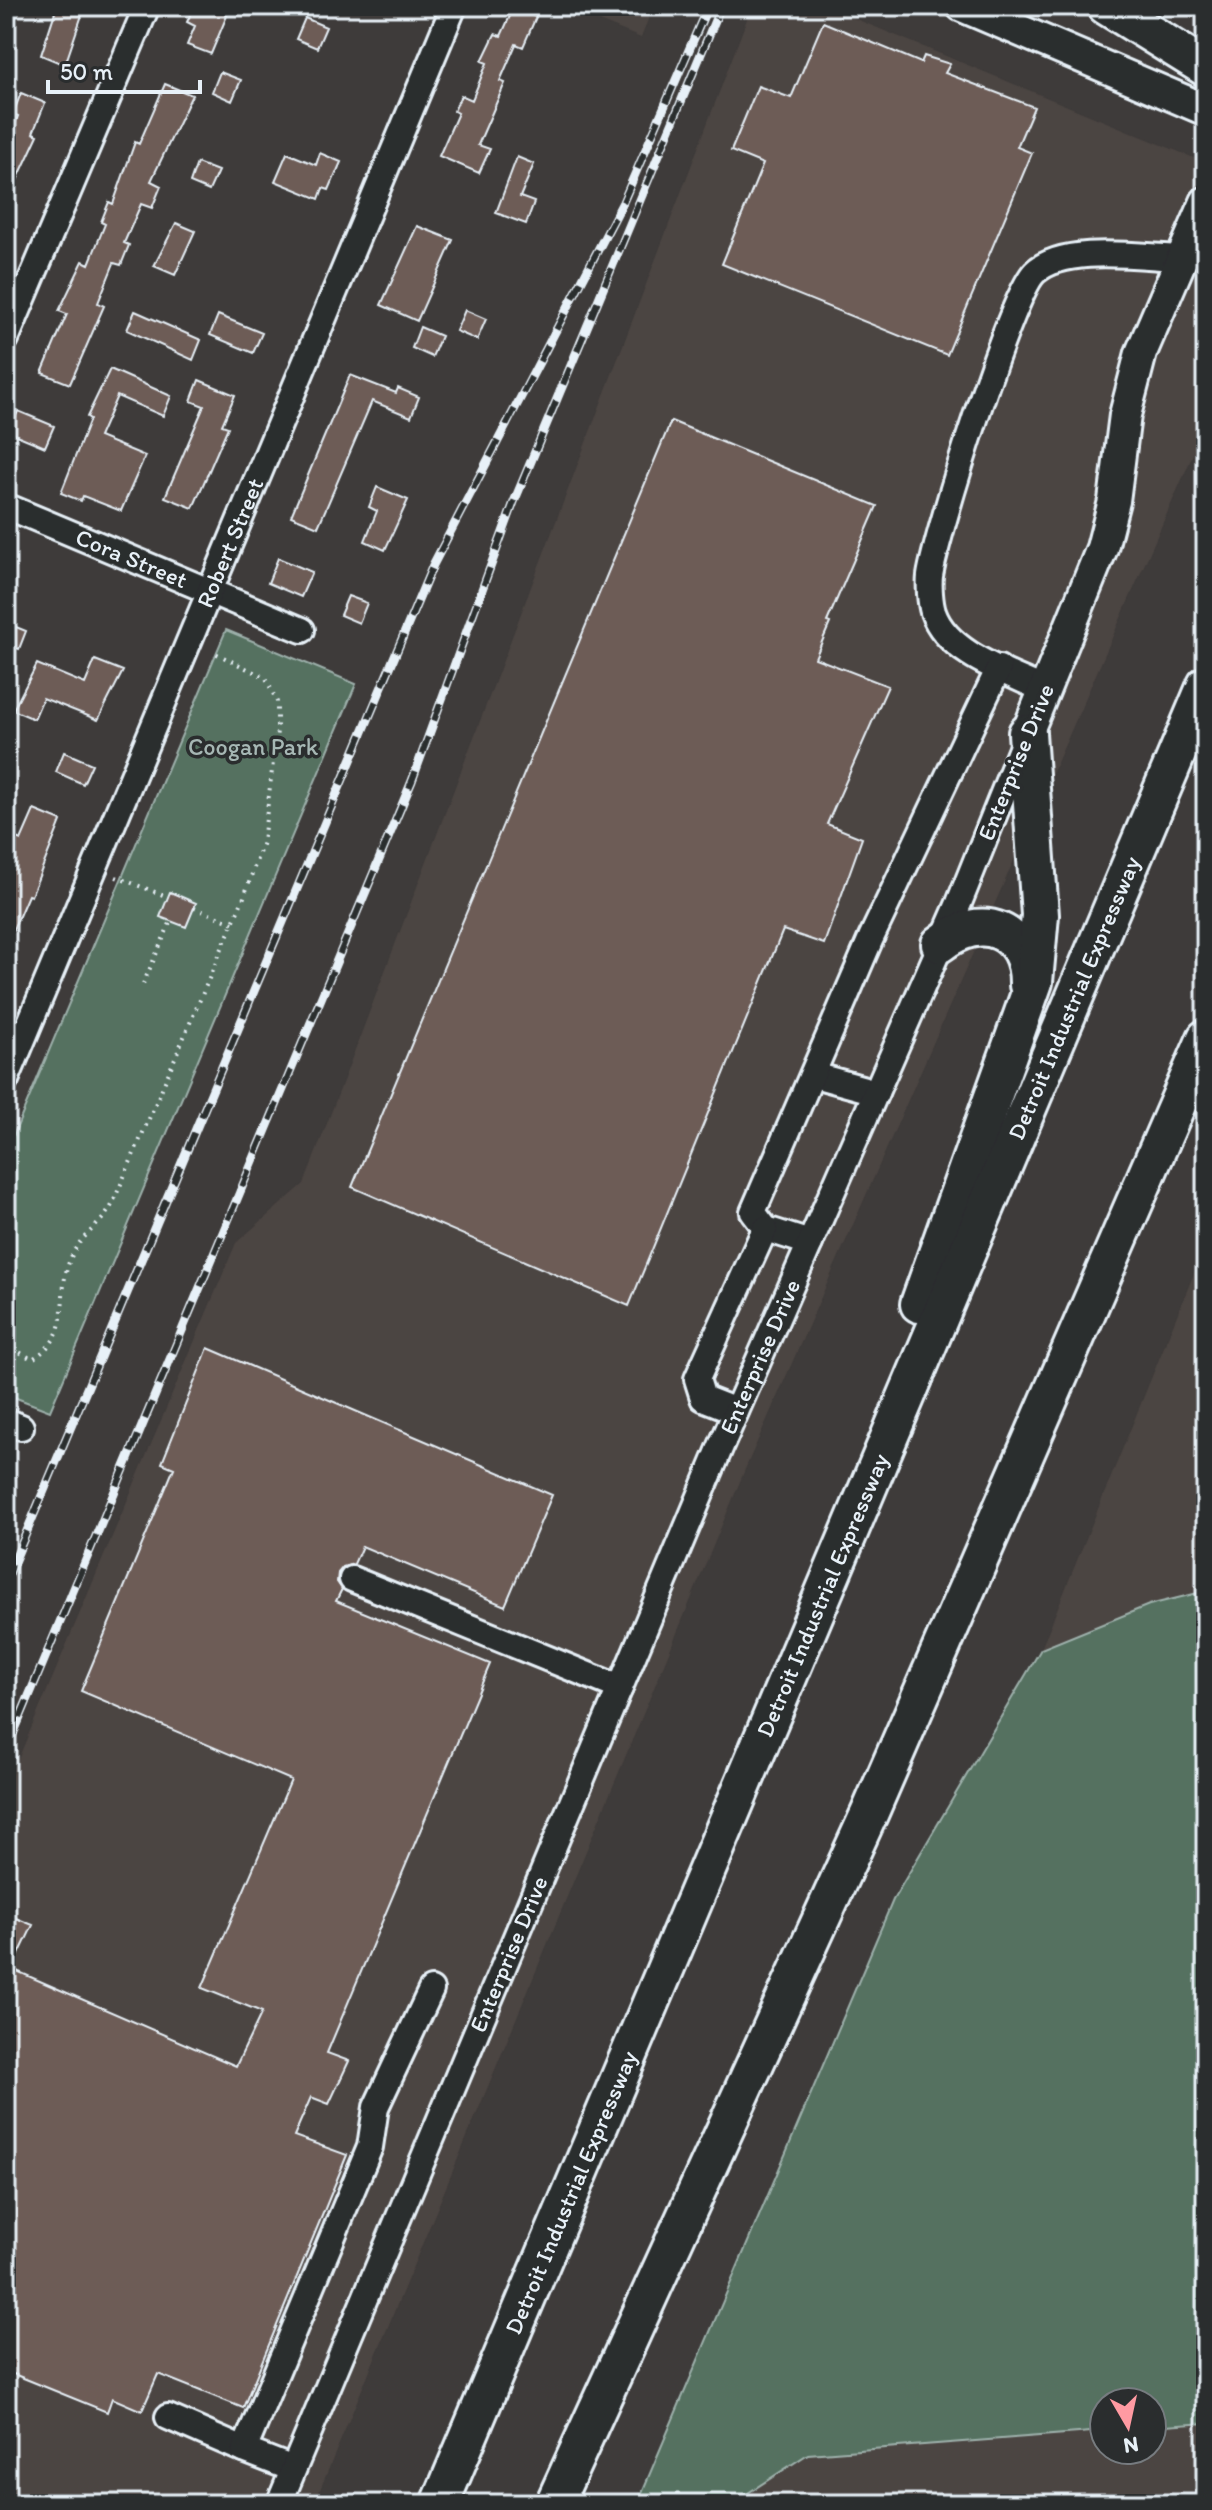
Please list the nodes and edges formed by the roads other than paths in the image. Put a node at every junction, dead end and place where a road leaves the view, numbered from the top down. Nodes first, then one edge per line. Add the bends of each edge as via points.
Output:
1 (147, 6) edge
2 (454, 6) edge
3 (962, 6) edge
4 (1106, 6) edge
5 (1206, 68) edge
6 (1206, 110) edge
7 (1206, 202) edge
8 (1182, 258) junction
9 (6, 339) edge
10 (6, 506) edge
11 (211, 592) junction
12 (302, 630) dead end
13 (999, 668) junction
14 (1206, 685) edge
15 (1045, 690) junction
16 (1027, 733) junction
17 (940, 944) junction
18 (1027, 1011) junction
19 (1206, 1038) edge
20 (814, 1075) junction
21 (6, 1080) edge
22 (876, 1092) junction
23 (1206, 1102) edge
24 (765, 1229) junction
25 (810, 1243) junction
26 (1093, 1304) junction
27 (736, 1411) junction
28 (352, 1579) dead end
29 (620, 1688) junction
30 (709, 1859) junction
31 (431, 1990) dead end
32 (168, 2417) dead end
33 (244, 2450) junction
34 (293, 2469) junction
35 (279, 2504) edge
36 (440, 2504) edge
37 (554, 2504) edge

1 - 9 street
2 - 11 street, Robert Street
3 - 6 main road
4 - 5 highway
7 - 8 main road, Enterprise Drive
8 - 13 street via 1068,255 1034,273 1015,308 954,485 930,578 933,612 945,633
8 - 15 main road, Enterprise Drive via 1131,384 1102,548
10 - 11 street, Cora Street
11 - 12 street, Cora Street
11 - 21 street, Robert Street
13 - 15 street
13 - 20 street via 871,938
14 - 30 highway, Detroit Industrial Expressway
15 - 16 main road, Enterprise Drive
16 - 17 street, Enterprise Drive
16 - 18 highway via 1040,915
17 - 18 highway via 975,926 1004,933 1025,962
17 - 22 street, Enterprise Drive
18 - 30 highway
19 - 26 highway
20 - 22 street
20 - 24 street via 753,1212
22 - 25 street, Enterprise Drive
23 - 26 highway
24 - 25 street
24 - 27 street via 697,1379 703,1398
25 - 27 street, Enterprise Drive
26 - 37 highway via 870,1812
27 - 29 street, Enterprise Drive
28 - 29 street
29 - 34 street, Enterprise Drive
30 - 36 highway, Detroit Industrial Expressway
31 - 33 street via 376,2107 370,2147
32 - 33 street
33 - 34 street
34 - 35 street, Enterprise Drive

